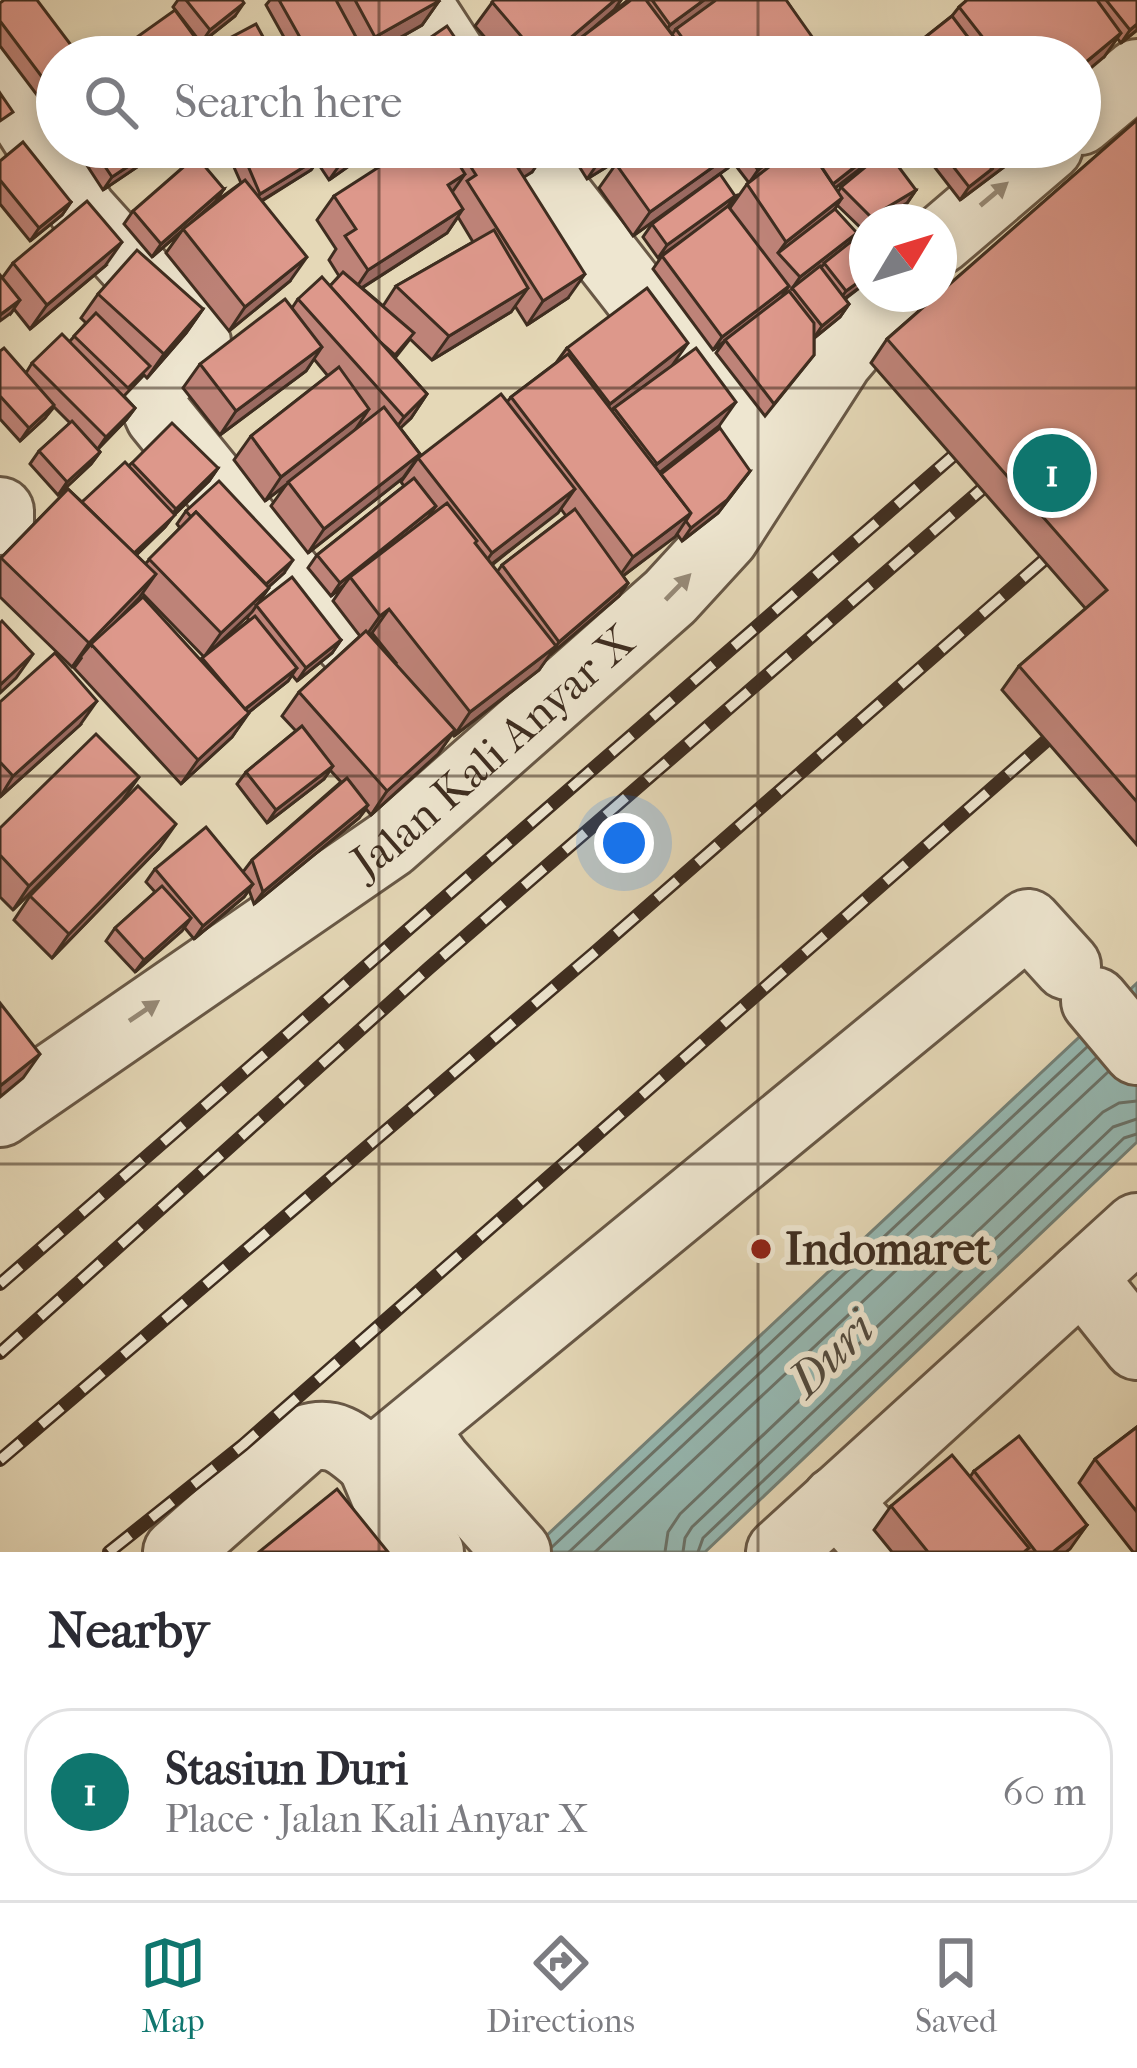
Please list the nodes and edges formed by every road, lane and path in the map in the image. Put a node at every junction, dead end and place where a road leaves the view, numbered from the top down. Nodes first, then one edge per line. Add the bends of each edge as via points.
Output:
1 (416, 0) edge
2 (439, 36) edge
3 (1137, 73) edge
4 (0, 81) edge
5 (1101, 103) edge
6 (36, 137) edge
7 (56, 168) edge
8 (537, 168) edge
9 (1018, 168) edge
10 (957, 209) edge
11 (880, 312) edge
12 (769, 465) junction
13 (0, 511) edge
14 (0, 521) edge
15 (470, 772) junction
16 (1137, 1052) edge
17 (20, 1075) edge
18 (1137, 1227) edge
19 (1082, 1277) junction
20 (1137, 1346) edge
21 (402, 1464) junction
22 (836, 1500) junction
23 (176, 1552) edge
24 (430, 1552) edge
25 (517, 1552) edge
26 (780, 1552) edge
27 (882, 1552) edge

1 - 2 street
3 - 5 street
4 - 6 street
7 - 15 street via 197,342 152,389 159,416 302,592
8 - 12 street
10 -> 9 street
11 - 12 street, Jalan Kali Anyar X
15 -> 12 street, Jalan Kali Anyar X via 670,597 724,537
13 - 14 street
17 -> 15 street, Jalan Kali Anyar X via 391,844
16 - 21 street via 1028,922
18 - 19 street
19 - 20 street
19 - 22 street
21 - 23 street via 342,1438 305,1439
21 - 24 street
21 - 25 street
22 - 26 street
22 - 27 street

